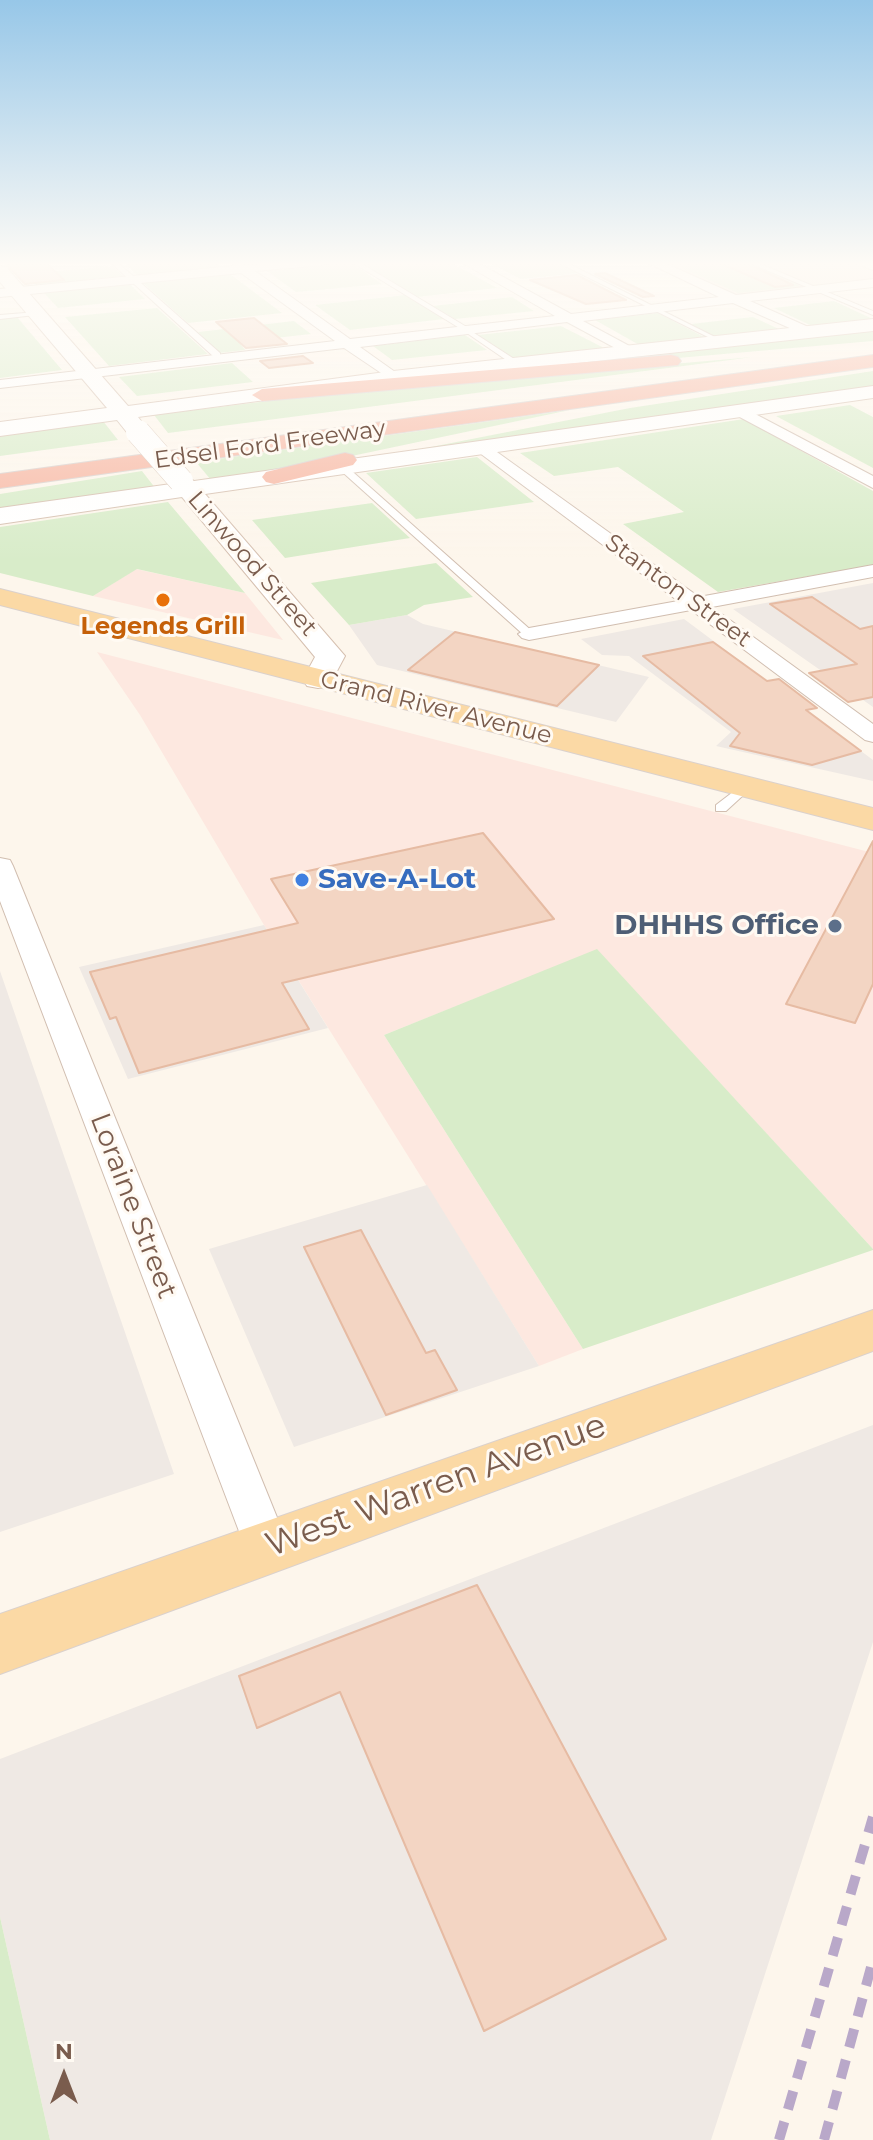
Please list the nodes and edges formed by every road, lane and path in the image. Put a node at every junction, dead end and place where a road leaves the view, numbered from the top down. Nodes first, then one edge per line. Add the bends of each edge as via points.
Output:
1 (76, 361) edge
2 (200, 361) edge
3 (370, 361) edge
4 (513, 361) edge
5 (547, 361) edge
6 (770, 361) edge
7 (819, 361) edge
8 (826, 361) edge
9 (854, 361) edge
10 (518, 364) junction
11 (87, 374) junction
12 (393, 377) junction
13 (0, 384) edge
14 (873, 392) edge
15 (262, 395) junction
16 (740, 411) junction
17 (122, 414) junction
18 (0, 429) edge
19 (483, 447) junction
20 (147, 462) junction
21 (0, 466) edge
22 (342, 467) junction
23 (274, 477) junction
24 (0, 481) edge
25 (873, 483) edge
26 (185, 485) junction
27 (0, 489) edge
28 (0, 516) edge
29 (873, 571) edge
30 (0, 597) edge
31 (697, 604) junction
32 (529, 634) joint
33 (318, 679) junction
34 (873, 735) edge
35 (873, 819) edge
36 (0, 866) edge
37 (873, 1330) edge
38 (267, 1547) junction
39 (0, 1644) edge

1 - 11 street, Linwood Street
2 - 11 street
3 - 12 street
4 - 10 lane
5 - 10 street
6 - 15 highway
7 - 21 highway, Edsel Ford Freeway
8 - 20 highway, Edsel Ford Freeway
9 - 23 highway via 818,375 559,414
10 - 12 street
11 - 13 street
11 - 17 street, Linwood Street
12 - 15 street
14 - 16 street
15 - 17 street
16 - 19 street
16 - 25 street
17 - 18 street
17 - 26 street, Linwood Street, bridge
19 - 22 street
19 - 31 street, Stanton Street
20 - 24 highway, Edsel Ford Freeway
20 - 27 highway
22 - 23 street
22 - 32 lane
23 - 26 street
26 - 28 street
26 - 33 street, Linwood Street via 330,656
29 - 31 street
30 - 33 main road, Grand River Avenue
31 - 32 street
31 - 34 street, Stanton Street
33 - 35 main road, Grand River Avenue via 734,797
36 - 38 street, Loraine Street
37 - 38 main road, West Warren Avenue
38 - 39 main road, West Warren Avenue

